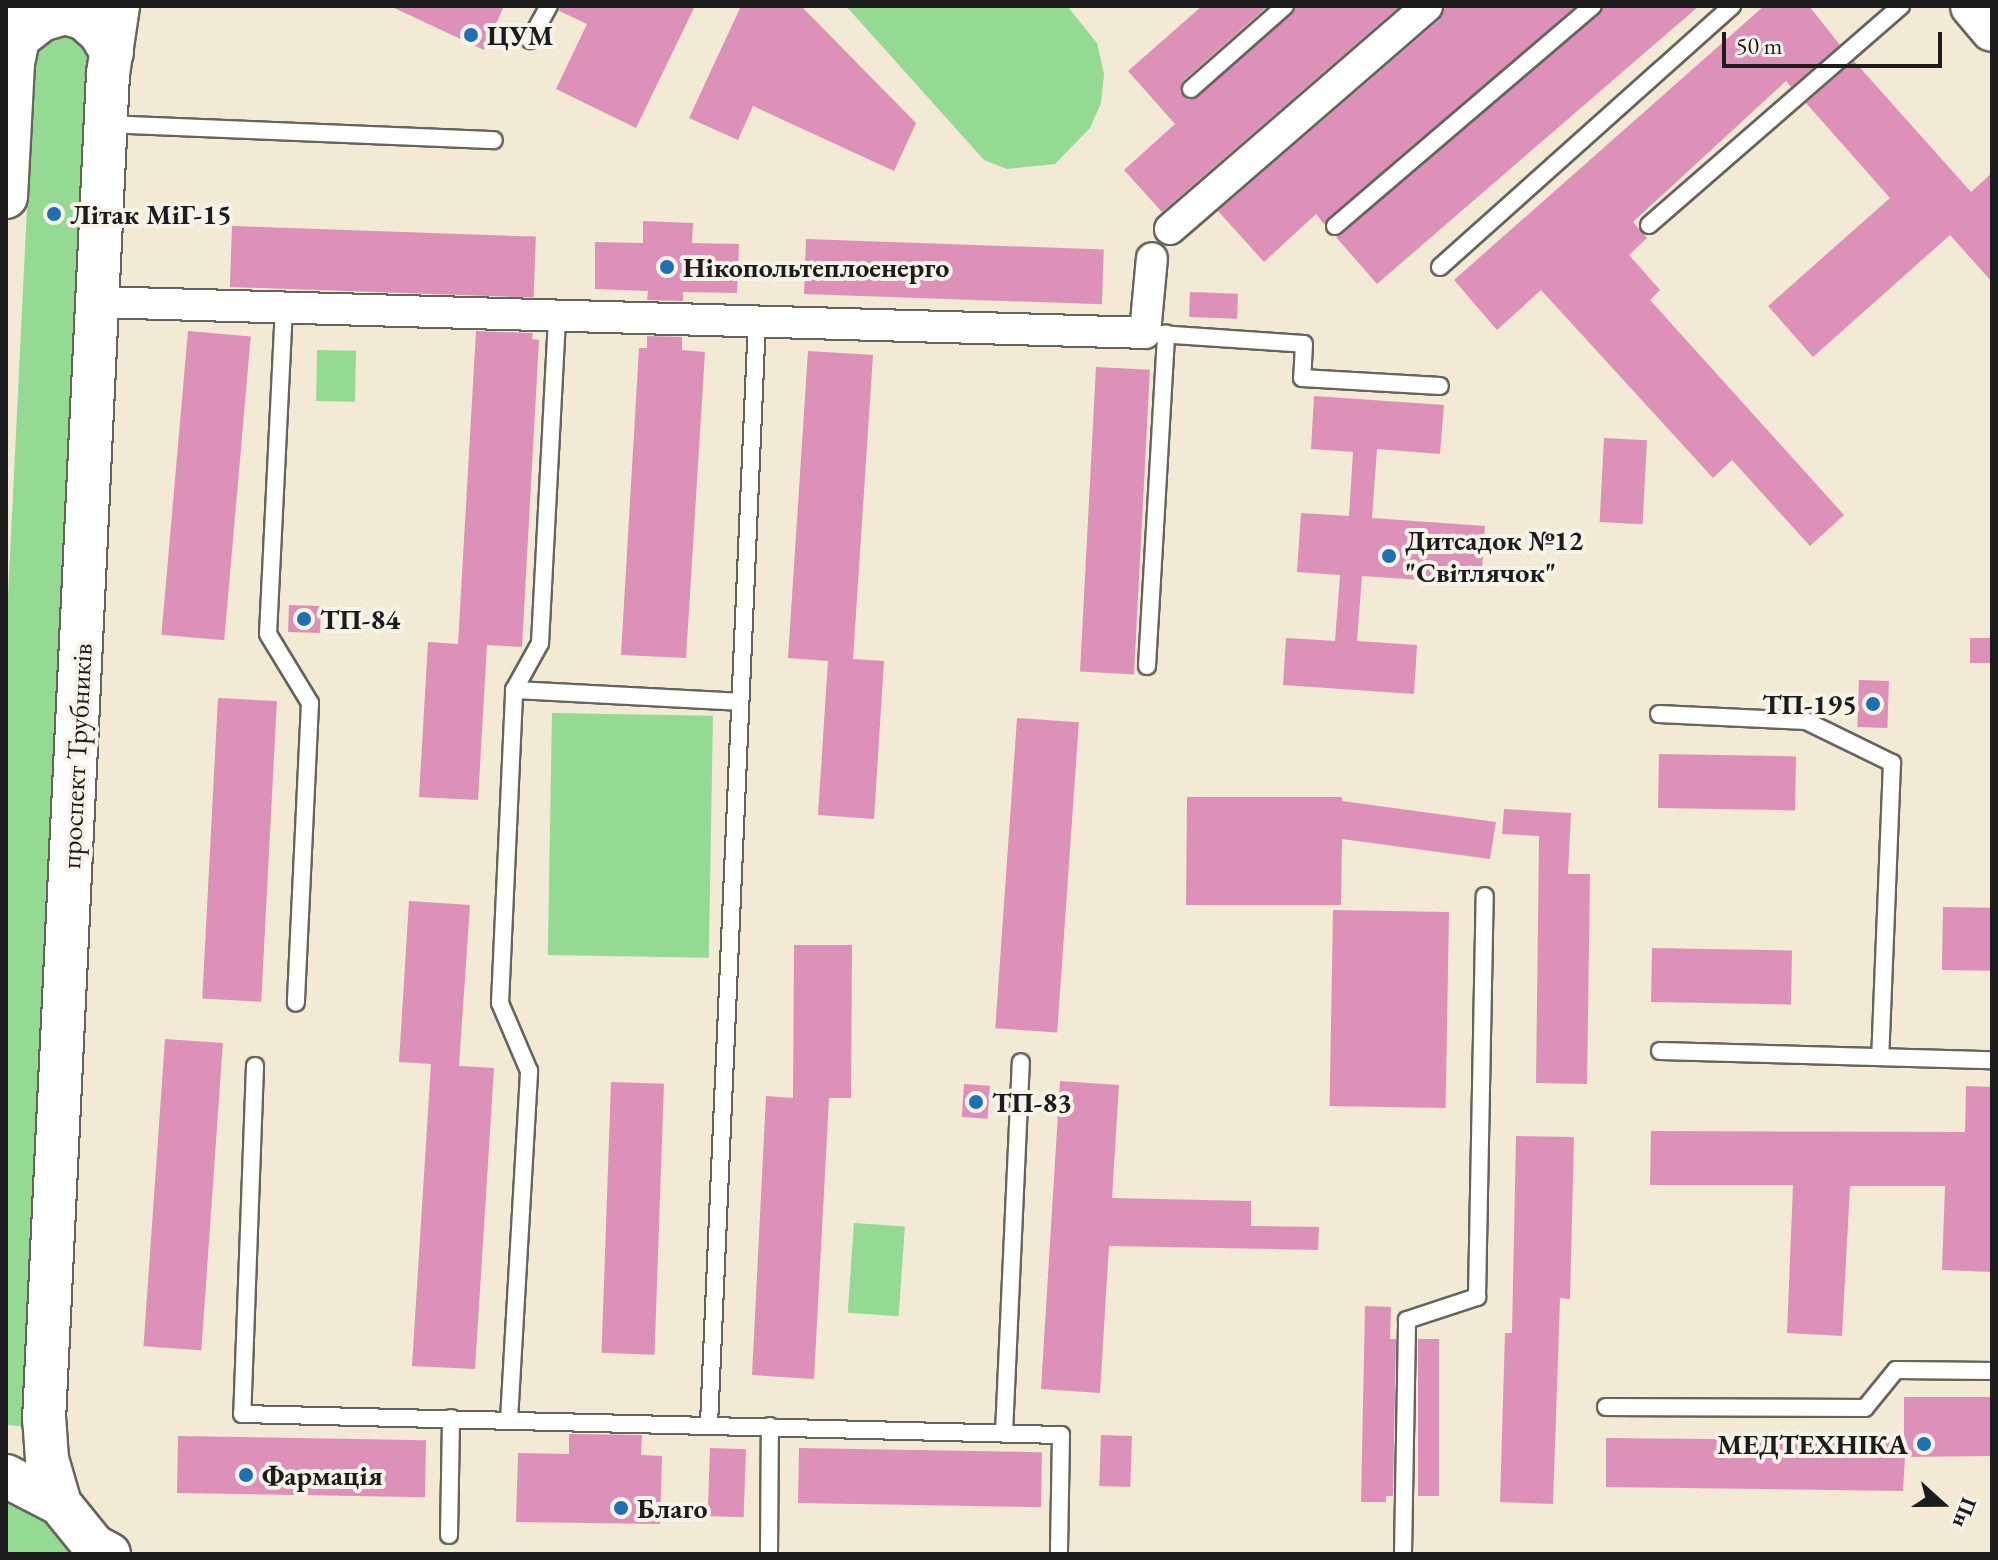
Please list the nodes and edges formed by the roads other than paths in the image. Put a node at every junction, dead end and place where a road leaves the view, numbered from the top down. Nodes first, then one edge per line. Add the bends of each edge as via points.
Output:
1 (118, 6) edge
2 (549, 6) edge
3 (1285, 6) edge
4 (1427, 6) edge
5 (1593, 6) edge
6 (1732, 6) edge
7 (1901, 6) edge
8 (1972, 6) edge
9 (16, 29) edge
10 (1992, 30) edge
11 (530, 40) dead end
12 (112, 53) junction
13 (1191, 89) dead end
14 (106, 123) junction
15 (494, 140) dead end
16 (6, 197) edge
17 (1649, 225) dead end
18 (1335, 226) dead end
19 (1170, 229) dead end
20 (1152, 258) dead end
21 (1440, 267) dead end
22 (97, 302) junction
23 (284, 307) junction
24 (557, 316) junction
25 (757, 322) junction
26 (1156, 334) junction
27 (1440, 386) dead end
28 (1147, 666) dead end
29 (514, 690) junction
30 (740, 702) junction
31 (1659, 714) dead end
32 (1485, 896) dead end
33 (296, 1003) dead end
34 (1660, 1051) dead end
35 (1880, 1057) junction
36 (1992, 1060) edge
37 (1021, 1062) dead end
38 (255, 1066) dead end
39 (1992, 1371) edge
40 (1606, 1407) dead end
41 (451, 1418) junction
42 (509, 1420) junction
43 (709, 1424) junction
44 (770, 1426) junction
45 (1004, 1433) junction
46 (6, 1476) edge
47 (60, 1504) junction
48 (449, 1535) dead end
49 (100, 1551) edge
50 (769, 1554) edge
51 (1059, 1554) edge
52 (1403, 1554) edge

1 - 12 main road, проспект Трубників
2 - 11 lane
3 - 13 lane
4 - 19 street
5 - 18 lane
6 - 21 lane
7 - 17 lane
8 - 10 main road
9 - 12 main road via 65,13 83,18
9 - 16 main road
12 - 14 main road, проспект Трубників
14 - 15 lane
14 - 22 main road, проспект Трубників
20 - 26 street
22 - 23 street
22 - 47 main road, проспект Трубників via 44,1420 47,1459
23 - 24 street
23 - 33 lane via 268,634 310,703
24 - 25 street
24 - 29 lane via 540,643
25 - 26 street
25 - 30 lane
26 - 27 lane via 1304,344 1302,378
26 - 28 lane
29 - 30 lane
29 - 42 lane via 500,1003 529,1071
30 - 43 lane
31 - 35 lane via 1806,721 1892,763
32 - 52 lane via 1477,1297 1407,1320
34 - 35 lane
35 - 36 lane
37 - 45 lane
38 - 41 lane via 242,1414
39 - 40 lane via 1896,1370 1865,1408
41 - 42 lane
41 - 48 lane
42 - 43 lane
43 - 44 lane
44 - 45 lane
44 - 50 lane
45 - 51 lane via 1061,1435
46 - 47 main road
47 - 49 main road

